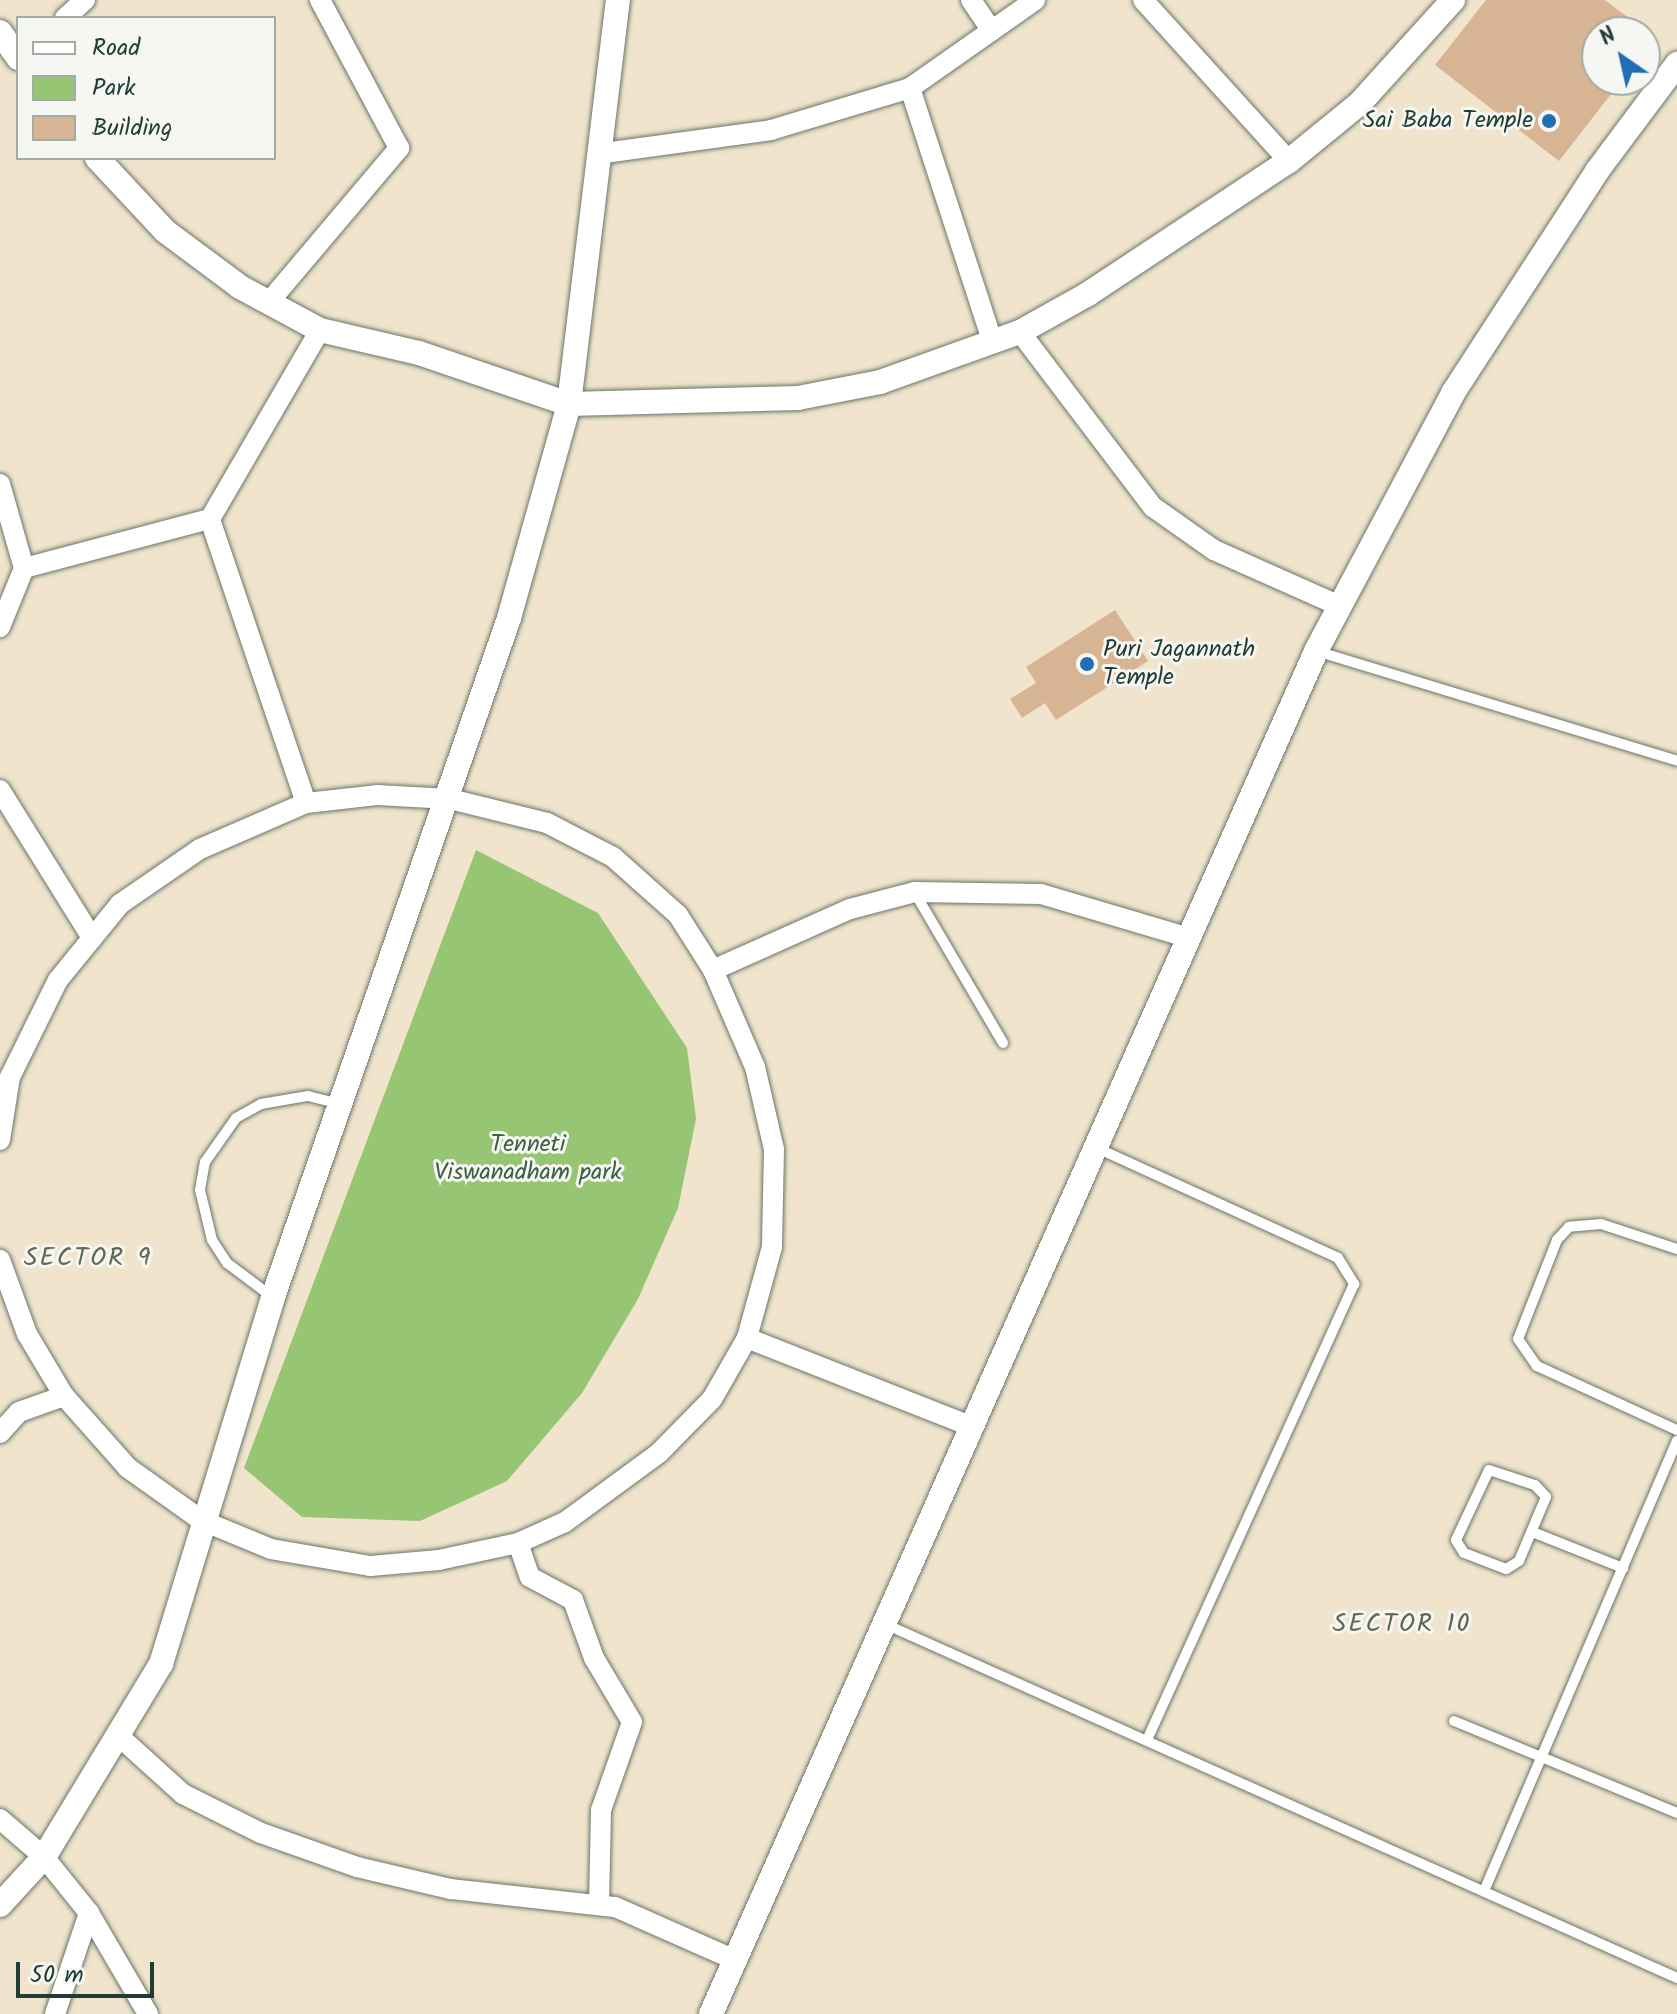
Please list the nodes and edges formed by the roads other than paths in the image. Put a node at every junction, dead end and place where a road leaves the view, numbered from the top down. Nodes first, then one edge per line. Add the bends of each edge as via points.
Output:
1 (85, 0) edge
2 (320, 0) edge
3 (618, 0) edge
4 (971, 0) edge
5 (1035, 0) edge
6 (1143, 0) edge
7 (1453, 0) edge
8 (67, 16) edge
9 (992, 31) junction
10 (0, 32) edge
11 (16, 55) edge
12 (1677, 64) edge
13 (910, 88) junction
14 (604, 153) junction
15 (99, 160) edge
16 (1289, 161) junction
17 (269, 302) junction
18 (320, 330) junction
19 (1020, 332) junction
20 (992, 341) junction
21 (569, 404) junction
22 (0, 484) edge
23 (210, 519) junction
24 (24, 568) junction
25 (1340, 606) junction
26 (0, 627) edge
27 (1316, 651) junction
28 (1677, 761) edge
29 (0, 790) edge
30 (450, 799) junction
31 (306, 803) junction
32 (915, 892) junction
33 (92, 938) junction
34 (1190, 938) junction
35 (713, 970) junction
36 (1003, 1043) dead end
37 (5, 1074) edge
38 (340, 1104) junction
39 (0, 1140) edge
40 (1094, 1147) junction
41 (1677, 1249) edge
42 (0, 1260) edge
43 (273, 1297) junction
44 (747, 1338) junction
45 (64, 1396) junction
46 (973, 1427) junction
47 (1677, 1430) edge
48 (0, 1433) edge
49 (1677, 1441) edge
50 (201, 1520) junction
51 (1535, 1533) junction
52 (518, 1543) junction
53 (1623, 1568) junction
54 (883, 1623) junction
55 (1454, 1721) dead end
56 (121, 1738) junction
57 (1147, 1740) junction
58 (1541, 1758) junction
59 (1677, 1813) edge
60 (0, 1819) edge
61 (44, 1857) junction
62 (1484, 1891) junction
63 (599, 1904) junction
64 (0, 1905) edge
65 (89, 1913) junction
66 (733, 1959) junction
67 (1677, 1978) edge
68 (55, 2014) edge
69 (148, 2014) edge
70 (711, 2014) edge

1 - 8 street
2 - 17 street via 399,148
3 - 14 street
4 - 9 street
5 - 9 street
6 - 16 street
7 - 16 street via 1360,103
9 - 13 street
10 - 11 street
12 - 25 street via 1597,171 1453,393
13 - 14 street via 771,130
13 - 20 street
14 - 21 street
15 - 17 street via 165,231
16 - 19 street via 1175,240
17 - 18 street
18 - 21 street via 419,353
18 - 23 street
19 - 20 street
19 - 25 street via 1153,507 1214,550
20 - 21 street via 880,382 798,398
21 - 30 street
22 - 24 street
23 - 24 street
23 - 31 street
24 - 26 street
25 - 27 street
27 - 28 lane
27 - 34 street
29 - 33 street
30 - 31 street via 377,795
30 - 35 street via 547,823 613,857 678,915
30 - 38 street
31 - 33 street via 200,849 120,904
32 - 34 street via 1041,894
32 - 35 street via 850,909
32 - 36 lane
33 - 37 street via 58,980
34 - 40 street
35 - 44 street via 755,1067 774,1149 772,1247
37 - 39 street
38 - 43 street
38 - 43 lane via 308,1096 261,1104 236,1118 205,1162 200,1190 212,1240 245,1280
40 - 46 street
40 - 57 lane via 1338,1258 1354,1284
41 - 47 lane via 1601,1224 1569,1227 1557,1240 1518,1339 1537,1366
42 - 45 street via 27,1334
43 - 50 street
44 - 46 street
44 - 52 street via 712,1399 659,1453 565,1522
45 - 48 street via 19,1412
45 - 50 street via 128,1468
46 - 54 street
49 - 53 lane
50 - 52 street via 271,1549 370,1566
50 - 56 street via 161,1664
51 - 51 lane via 1519,1561 1506,1569 1464,1553 1455,1534 1489,1470 1545,1493
51 - 53 lane
52 - 63 street via 530,1577 573,1600 589,1649 632,1722 601,1810
53 - 58 lane
54 - 57 lane
54 - 66 street
55 - 58 lane
56 - 61 street
56 - 63 street via 163,1779 224,1817 357,1867 470,1892
57 - 62 lane
58 - 59 lane
58 - 62 lane
60 - 61 street
61 - 64 street
61 - 65 street
62 - 67 lane
63 - 66 street
65 - 68 street
65 - 69 street
66 - 70 street

